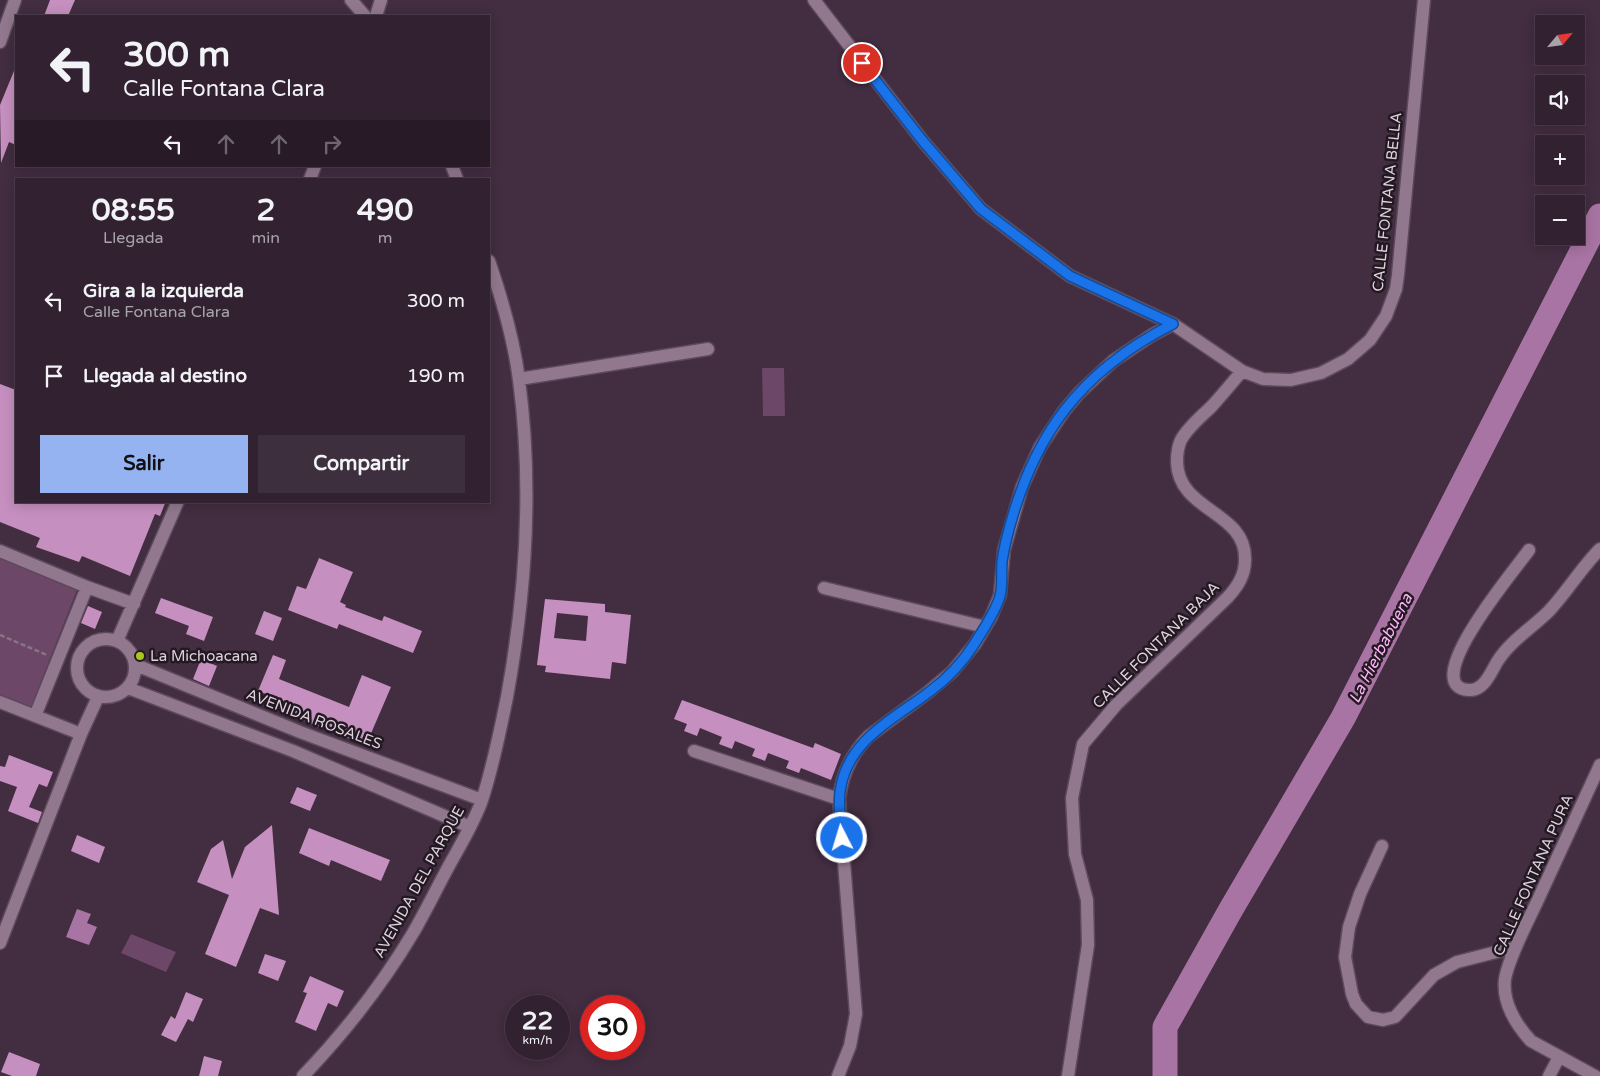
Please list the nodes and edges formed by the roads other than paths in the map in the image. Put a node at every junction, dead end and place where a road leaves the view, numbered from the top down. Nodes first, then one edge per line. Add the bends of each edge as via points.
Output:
1 (15, 0) edge
2 (350, 0) edge
3 (381, 0) edge
4 (814, 0) edge
5 (1424, 0) edge
6 (364, 15) edge
7 (376, 15) edge
8 (0, 42) edge
9 (490, 264) edge
10 (1173, 324) junction
11 (708, 350) dead end
12 (1242, 371) junction
13 (519, 378) junction
14 (177, 503) edge
15 (1600, 549) edge
16 (1529, 550) dead end
17 (0, 551) edge
18 (87, 587) junction
19 (824, 588) dead end
20 (134, 604) junction
21 (985, 627) junction
22 (117, 641) junction
23 (60, 656) junction
24 (78, 657) junction
25 (136, 665) junction
26 (128, 688) junction
27 (98, 697) junction
28 (0, 702) edge
29 (35, 716) junction
30 (300, 732) junction
31 (81, 734) junction
32 (293, 751) junction
33 (694, 751) dead end
34 (1600, 765) edge
35 (839, 799) junction
36 (482, 800) junction
37 (470, 827) junction
38 (1382, 846) dead end
39 (0, 943) edge
40 (1516, 946) junction
41 (1559, 1057) junction
42 (303, 1076) edge
43 (838, 1076) edge
44 (1068, 1076) edge
45 (1549, 1076) edge
46 (1595, 1076) edge

1 - 8 street
2 - 6 street
3 - 7 street
4 - 10 street, CALLE FONTANA BELLA via 922,140 981,209 1070,276
5 - 12 street, CALLE FONTANA BELLA via 1398,275 1386,316 1359,350 1321,373 1276,380
9 - 13 street, AVENIDA DEL PARQUE
10 - 12 street, CALLE FONTANA BELLA
10 - 21 street via 1132,347 1107,366 1079,393 1051,429 1030,467 1015,507 1004,550 1000,595
11 - 13 street
12 - 44 street, CALLE FONTANA BAJA via 1181,440 1177,465 1191,496 1238,534 1245,549 1243,575 1228,597 1116,704 1083,744 1072,798 1076,854 1087,900 1088,945
13 - 36 street, AVENIDA DEL PARQUE via 526,498 522,592 511,676
14 - 20 street
15 - 16 street via 1550,610 1505,651 1483,684 1476,690 1468,690 1455,682 1456,658 1488,605
17 - 18 street
18 - 20 street
18 - 23 street
19 - 21 street
20 - 22 street
21 - 35 street via 963,660 940,683 861,745 843,775
22 - 24 street via 100,639 83,649
22 - 25 street via 127,648
23 - 24 street
23 - 29 street
24 - 27 street via 76,667 82,686
25 - 26 street
25 - 30 street, AVENIDA ROSALES
26 - 27 street via 114,697
26 - 32 street
27 - 31 street
28 - 29 street
29 - 31 street
30 - 32 street
30 - 36 street, AVENIDA ROSALES
31 - 39 street
32 - 37 street
33 - 35 street
34 - 40 street, CALLE FONTANA PURA
35 - 43 street via 856,1014 850,1046
36 - 37 street, AVENIDA DEL PARQUE
37 - 42 street, AVENIDA DEL PARQUE via 394,964 350,1023
38 - 40 street via 1360,894 1349,927 1345,957 1352,994 1368,1017 1383,1020 1395,1017 1434,975 1457,962
40 - 41 street, CALLE FONTANA PURA via 1505,979 1511,1012 1531,1040
41 - 45 street
41 - 46 street, CALLE FONTANA PURA

